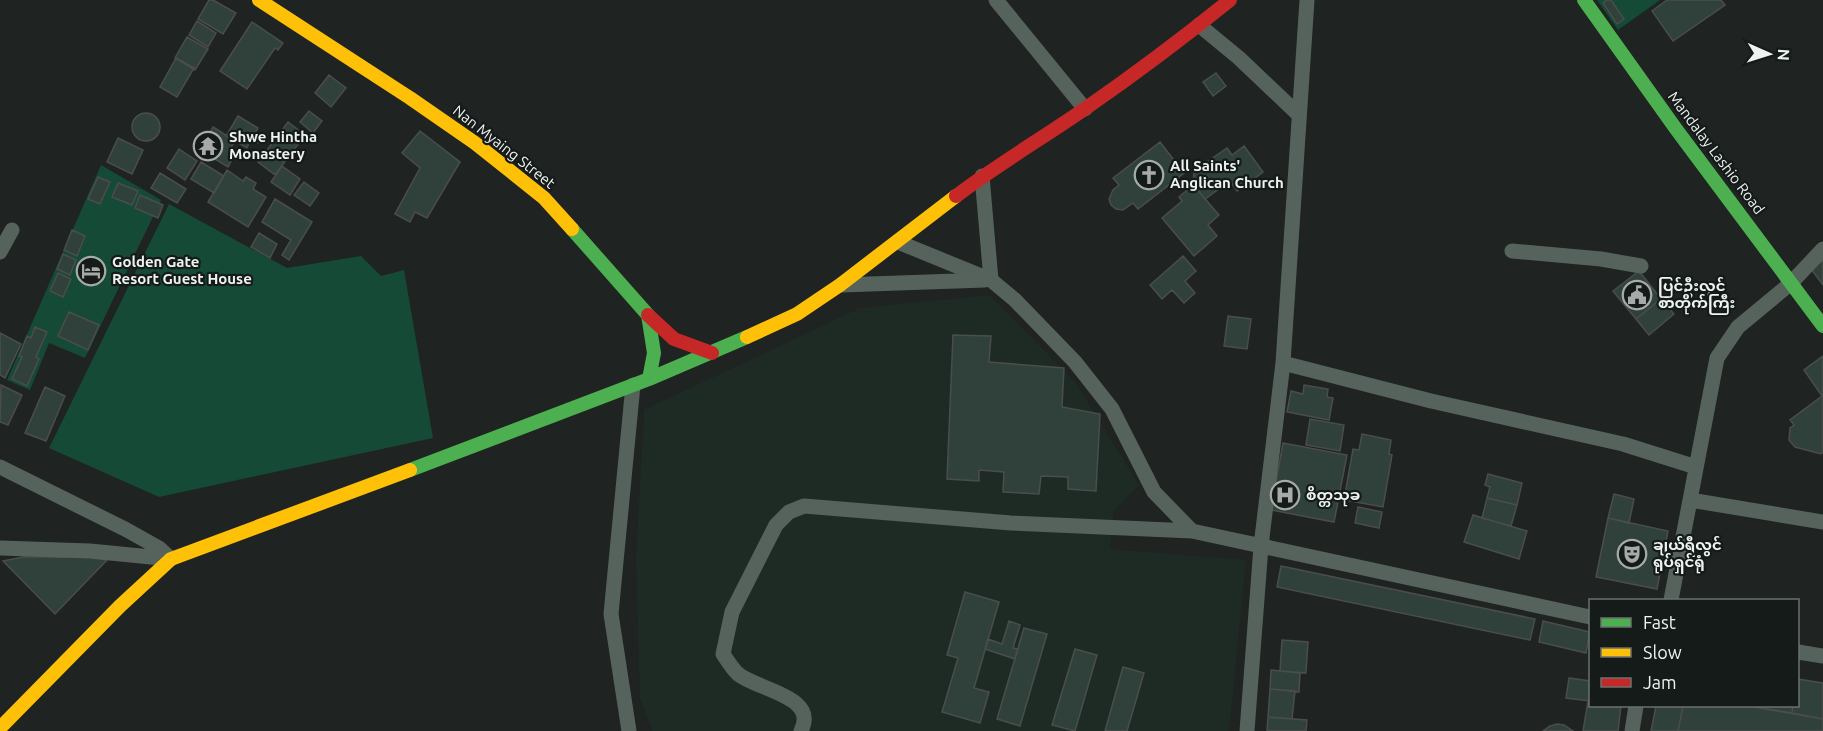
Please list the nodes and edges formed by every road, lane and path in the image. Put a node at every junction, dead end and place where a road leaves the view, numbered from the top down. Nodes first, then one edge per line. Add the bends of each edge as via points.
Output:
1 (259, 0) edge
2 (996, 0) edge
3 (1230, 0) edge
4 (1307, 0) edge
5 (1584, 0) edge
6 (1199, 25) junction
7 (1085, 109) junction
8 (1299, 115) junction
9 (982, 176) junction
10 (12, 231) dead end
11 (898, 242) junction
12 (1823, 249) edge
13 (1512, 251) dead end
14 (0, 252) edge
15 (1641, 266) dead end
16 (991, 280) junction
17 (1791, 283) junction
18 (840, 285) junction
19 (648, 315) junction
20 (1823, 326) edge
21 (712, 353) junction
22 (1283, 363) junction
23 (649, 379) junction
24 (633, 385) junction
25 (0, 467) edge
26 (1696, 467) junction
27 (1690, 500) junction
28 (1823, 522) edge
29 (1192, 531) junction
30 (1261, 546) junction
31 (0, 548) edge
32 (171, 559) junction
33 (1671, 599) edge
34 (1589, 617) edge
35 (1799, 652) edge
36 (1823, 656) edge
37 (1636, 707) edge
38 (0, 728) edge
39 (629, 731) edge
40 (801, 731) edge
41 (1247, 731) edge
42 (1632, 731) edge

1 - 19 main road, Nan Myaing Street via 475,143 544,198
2 - 7 street
3 - 6 main road
4 - 8 street
5 - 17 main road, Mandalay Lashio Road
6 - 7 main road
6 - 8 street
7 - 9 main road
8 - 22 street
9 - 11 main road
9 - 16 street
10 - 14 street
11 - 16 street
11 - 18 main road
12 - 17 street
13 - 15 street
16 - 18 street
16 - 29 street via 1075,362 1100,393 1154,492
17 - 20 main road, Mandalay Lashio Road
17 - 26 street via 1738,327 1717,358
18 - 21 main road via 797,314
19 - 21 main road, Nan Myaing Street via 675,339
19 - 23 main road via 654,353
21 - 23 main road
22 - 26 street via 1623,444
22 - 30 street
23 - 24 main road
24 - 32 main road
24 - 39 street via 611,614
25 - 32 street via 159,548
26 - 27 street
27 - 28 street
27 - 33 street
29 - 30 street
29 - 40 street via 1011,523 804,507 789,512 776,525 732,612 723,654 738,674 798,704 806,722
30 - 34 street
30 - 41 street
31 - 32 street
32 - 38 main road
35 - 36 street
37 - 42 street

